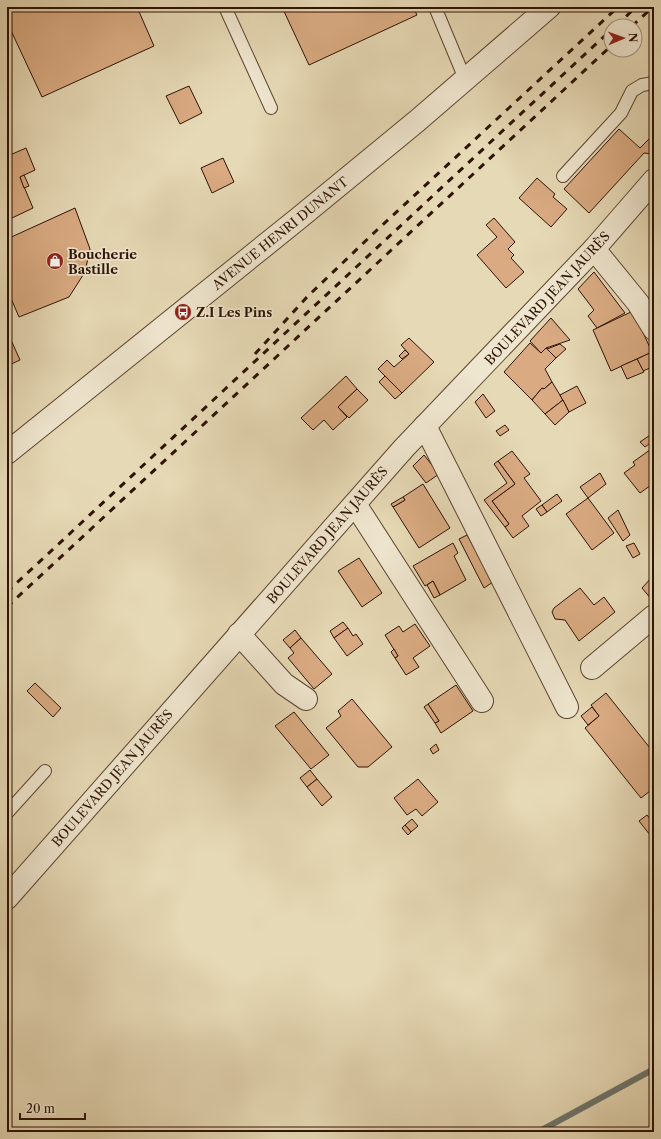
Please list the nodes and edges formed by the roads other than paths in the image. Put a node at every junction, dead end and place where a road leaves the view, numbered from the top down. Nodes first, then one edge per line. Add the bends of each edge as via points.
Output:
1 (225, 7) edge
2 (435, 7) edge
3 (549, 7) edge
4 (465, 79) junction
5 (654, 83) edge
6 (271, 108) dead end
7 (562, 176) dead end
8 (654, 180) edge
9 (594, 249) junction
10 (654, 329) edge
11 (425, 426) junction
12 (7, 453) edge
13 (355, 504) junction
14 (654, 616) edge
15 (240, 634) junction
16 (592, 668) dead end
17 (306, 699) dead end
18 (482, 700) dead end
19 (567, 708) dead end
20 (45, 771) dead end
21 (7, 813) edge
22 (7, 898) edge

1 - 6 lane
2 - 4 lane
3 - 4 street, AVENUE HENRI DUNANT
4 - 12 street, AVENUE HENRI DUNANT via 305,213
5 - 7 lane via 642,85 632,91 621,113
8 - 9 street, BOULEVARD JEAN JAURÈS
9 - 10 street via 638,303
9 - 11 street, BOULEVARD JEAN JAURÈS
11 - 13 street, BOULEVARD JEAN JAURÈS
11 - 19 street
13 - 15 street, BOULEVARD JEAN JAURÈS
13 - 18 street
14 - 16 street
15 - 17 street via 284,684
15 - 22 street, BOULEVARD JEAN JAURÈS
20 - 21 lane

